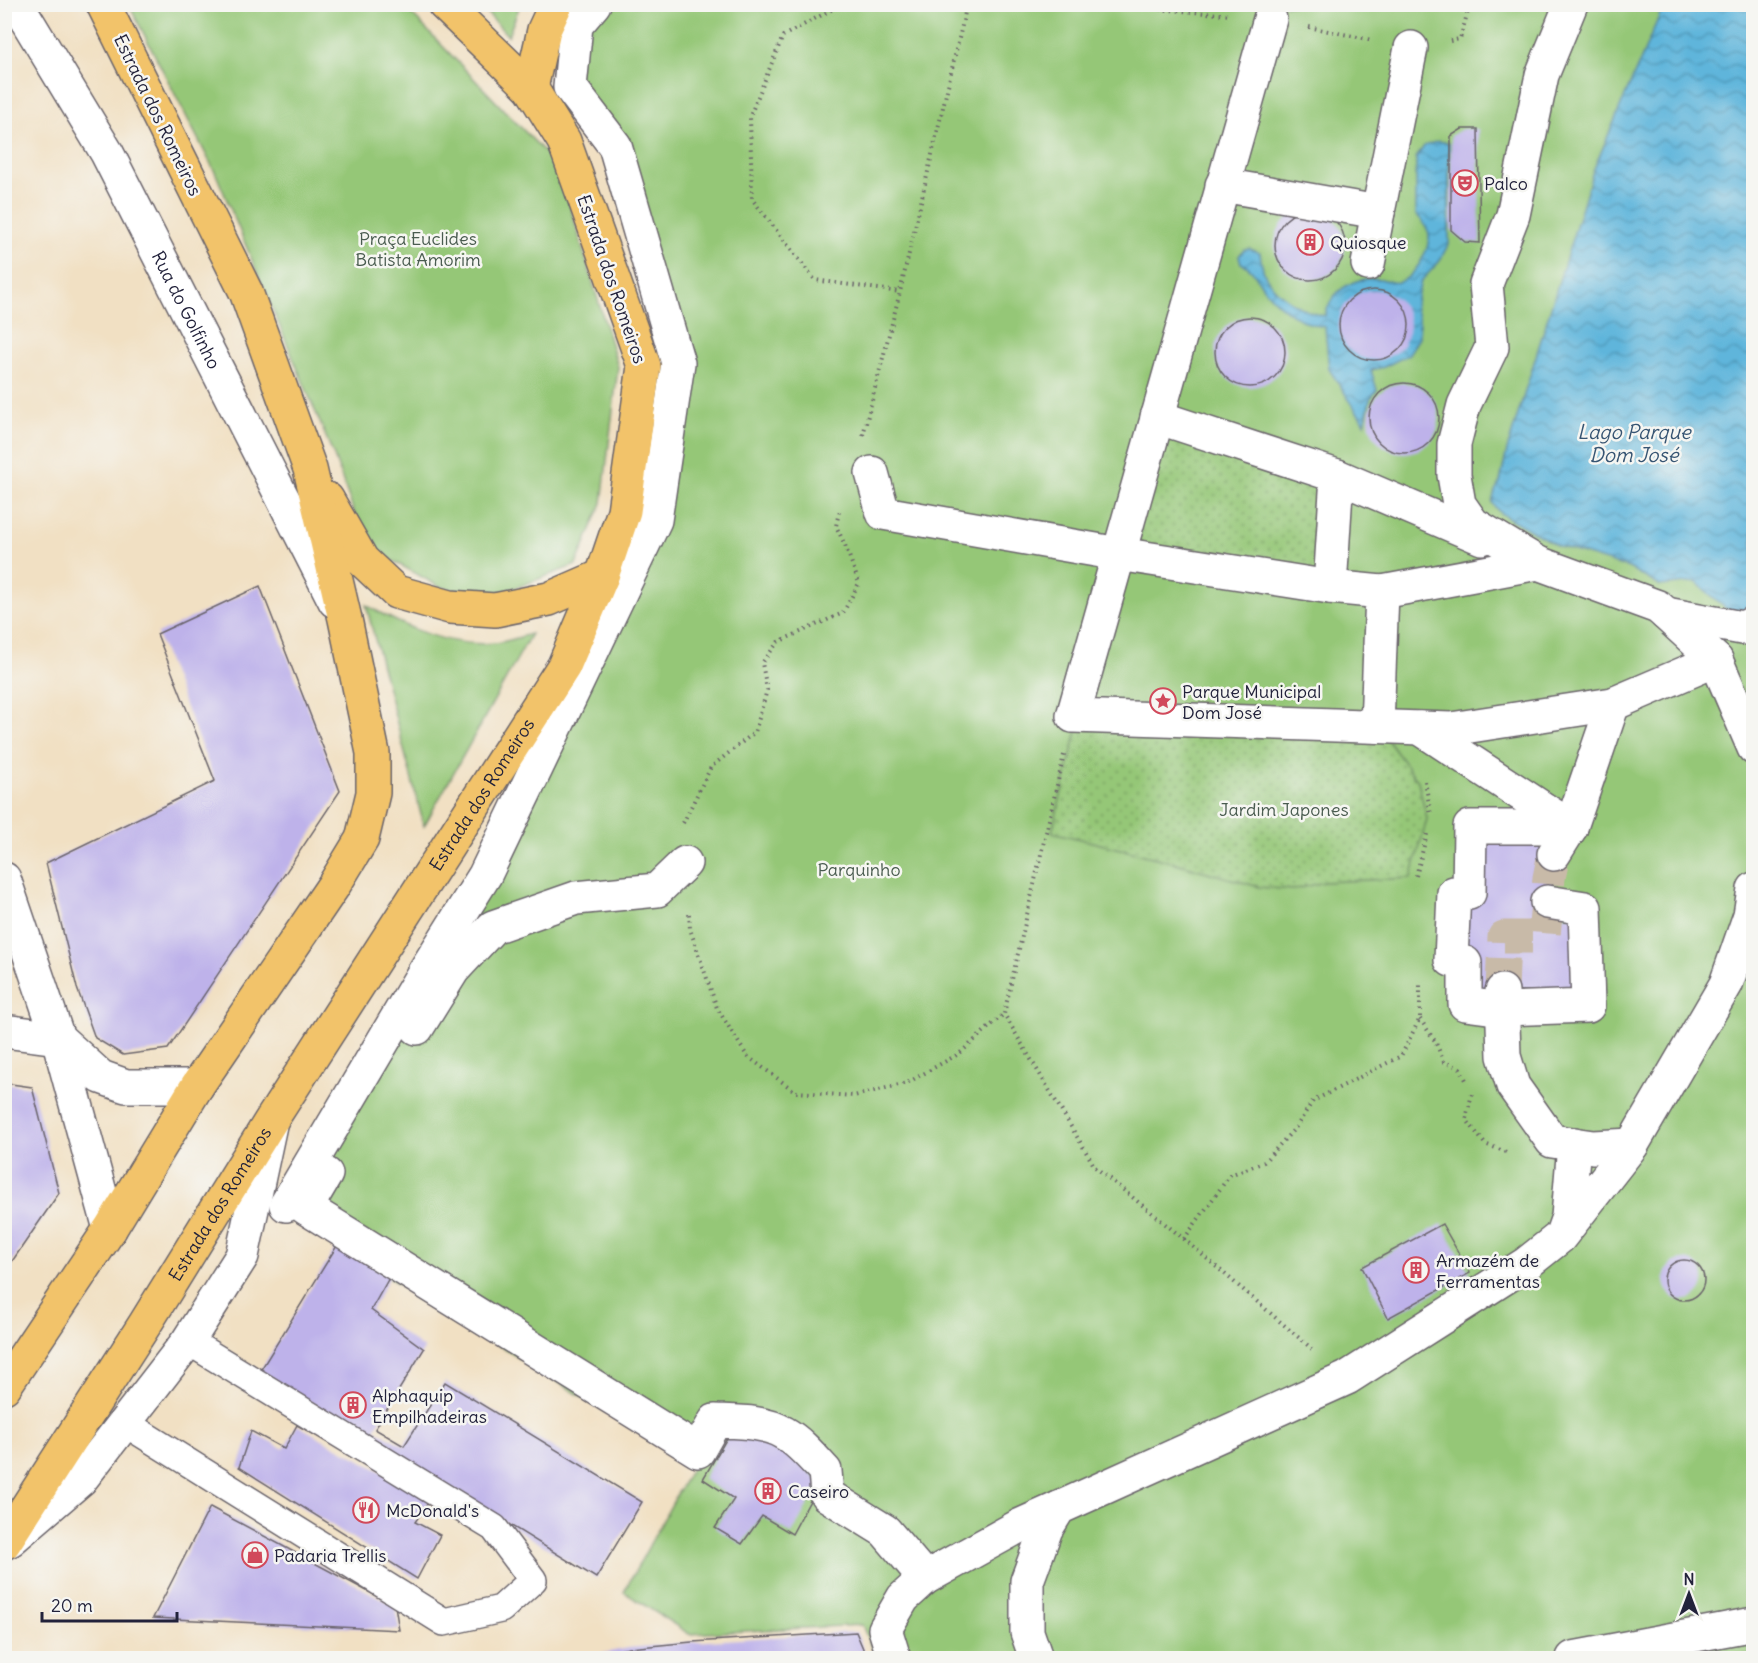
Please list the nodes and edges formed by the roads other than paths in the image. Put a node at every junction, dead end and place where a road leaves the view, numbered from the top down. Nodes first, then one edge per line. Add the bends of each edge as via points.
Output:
1 (17, 4) edge
2 (103, 4) edge
3 (444, 4) edge
4 (556, 4) edge
5 (594, 4) edge
6 (1571, 4) edge
7 (1272, 11) edge
8 (1411, 48) dead end
9 (531, 88) junction
10 (1222, 185) junction
11 (1378, 212) junction
12 (1368, 264) dead end
13 (1157, 417) junction
14 (310, 469) junction
15 (872, 473) road end
16 (1337, 476) junction
17 (1119, 554) junction
18 (1538, 562) junction
19 (602, 576) junction
20 (1330, 587) junction
21 (1382, 592) junction
22 (1666, 614) junction
23 (345, 619) junction
24 (1754, 623) edge
25 (1716, 660) junction
26 (1613, 704) junction
27 (1377, 726) junction
28 (1420, 728) junction
29 (1754, 748) edge
30 (1562, 841) junction
31 (685, 863) road end
32 (4, 879) edge
33 (1547, 902) dead end
34 (1752, 906) edge
35 (1503, 1000) junction
36 (4, 1031) edge
37 (58, 1038) junction
38 (197, 1086) junction
39 (270, 1122) junction
40 (1574, 1144) junction
41 (1632, 1145) junction
42 (286, 1205) dead end
43 (110, 1228) junction
44 (1560, 1237) junction
45 (188, 1341) junction
46 (13, 1362) edge
47 (4, 1387) edge
48 (125, 1423) junction
49 (1059, 1508) junction
50 (4, 1544) edge
51 (925, 1578) junction
52 (1754, 1624) edge
53 (894, 1659) edge
54 (1036, 1659) edge
55 (1573, 1659) edge

1 - 23 street, Rua do Golfinho via 107,153
2 - 14 main road, Estrada dos Romeiros via 246,292
3 - 9 main road, Estrada dos Romeiros
4 - 9 main road via 544,30
5 - 42 street via 576,24 570,87 615,147 678,363 655,520 485,874
6 - 18 street via 1542,75 1513,214 1486,284 1492,347 1464,405 1454,444 1459,504 1473,524
7 - 10 street
8 - 11 street
9 - 19 main road, Estrada dos Romeiros via 564,141 644,366 624,511
10 - 11 street
10 - 13 street
11 - 12 street
13 - 16 street
13 - 17 street
14 - 19 main road via 362,560 396,592 450,608 495,610 549,599
14 - 23 main road, Estrada dos Romeiros
15 - 17 street via 883,513
16 - 18 street
16 - 20 street
17 - 20 street
17 - 27 street via 1073,716
18 - 21 street
18 - 22 street
19 - 39 main road, Estrada dos Romeiros via 564,666
20 - 21 street
21 - 27 street
22 - 24 street via 1742,628
22 - 25 street
23 - 38 main road, Estrada dos Romeiros via 373,753 373,793 362,839
25 - 26 street
25 - 29 street
26 - 28 street via 1451,729
26 - 30 street
27 - 28 street
28 - 30 street
30 - 35 street via 1470,827 1468,892 1454,892 1451,960 1465,963 1465,1004
31 - 51 street via 657,890 576,898 493,927 453,970 306,1208 698,1451 715,1421 752,1423 783,1432 825,1471 827,1495 885,1531
32 - 37 street
33 - 35 street via 1585,908 1588,1005
34 - 41 street via 1726,984
35 - 40 street via 1504,1056 1513,1086 1552,1141
36 - 37 street
37 - 38 street via 101,1077 126,1086
37 - 43 street
38 - 43 main road, Estrada dos Romeiros
39 - 45 street via 242,1256
39 - 50 main road, Estrada dos Romeiros
40 - 41 street
40 - 44 street via 1568,1217
41 - 44 street
43 - 46 main road, Estrada dos Romeiros
44 - 49 street via 1526,1264 1347,1378
45 - 48 street
45 - 48 lane via 494,1528 533,1580 501,1609 444,1622
46 - 47 main road, Estrada dos Romeiros
48 - 50 street via 81,1479
49 - 51 street
49 - 54 street via 1046,1528 1027,1581 1027,1632
51 - 53 street via 903,1598 885,1629
52 - 55 street

